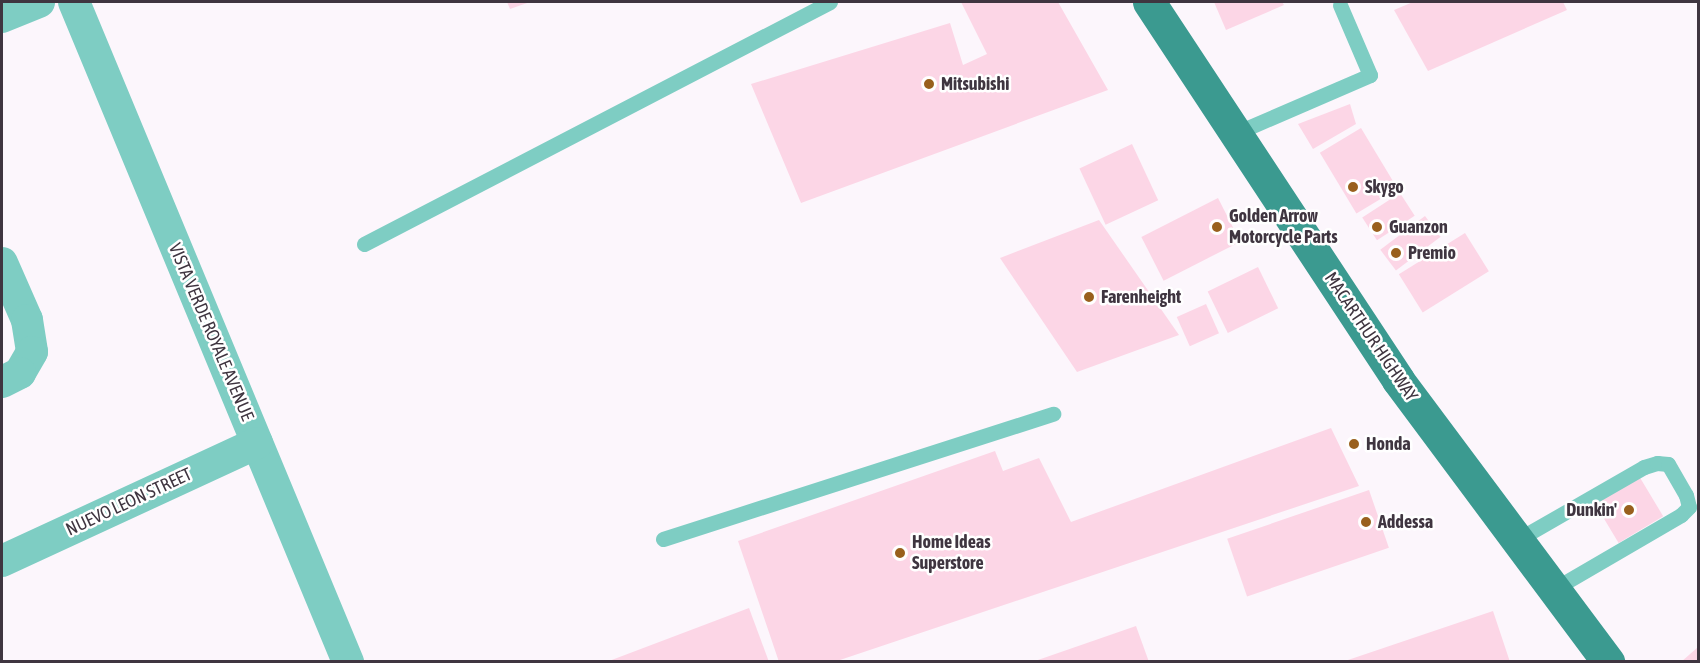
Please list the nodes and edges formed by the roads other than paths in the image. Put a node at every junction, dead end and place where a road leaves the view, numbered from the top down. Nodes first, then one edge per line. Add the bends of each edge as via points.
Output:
1 (39, 2) edge
2 (74, 2) edge
3 (830, 2) edge
4 (1149, 2) edge
5 (1340, 5) dead end
6 (2, 17) edge
7 (1236, 133) junction
8 (364, 244) dead end
9 (2, 263) edge
10 (2, 382) edge
11 (1053, 414) dead end
12 (257, 443) junction
13 (663, 539) dead end
14 (1517, 540) junction
15 (2, 561) edge
16 (1554, 589) junction
17 (348, 662) edge
18 (1608, 662) edge

1 - 6 street
2 - 12 street, VISTA VERDE ROYALE AVENUE
3 - 8 lane
4 - 7 main road, MACARTHUR HIGHWAY
5 - 7 lane via 1370,75
7 - 14 main road, MACARTHUR HIGHWAY via 1398,380
9 - 10 street via 27,320 32,352 20,373
11 - 13 lane
12 - 15 street, NUEVO LEON STREET
12 - 17 street, VISTA VERDE ROYALE AVENUE
14 - 16 main road, MACARTHUR HIGHWAY
14 - 16 lane via 1644,467 1668,464 1689,507
16 - 18 main road, MACARTHUR HIGHWAY

